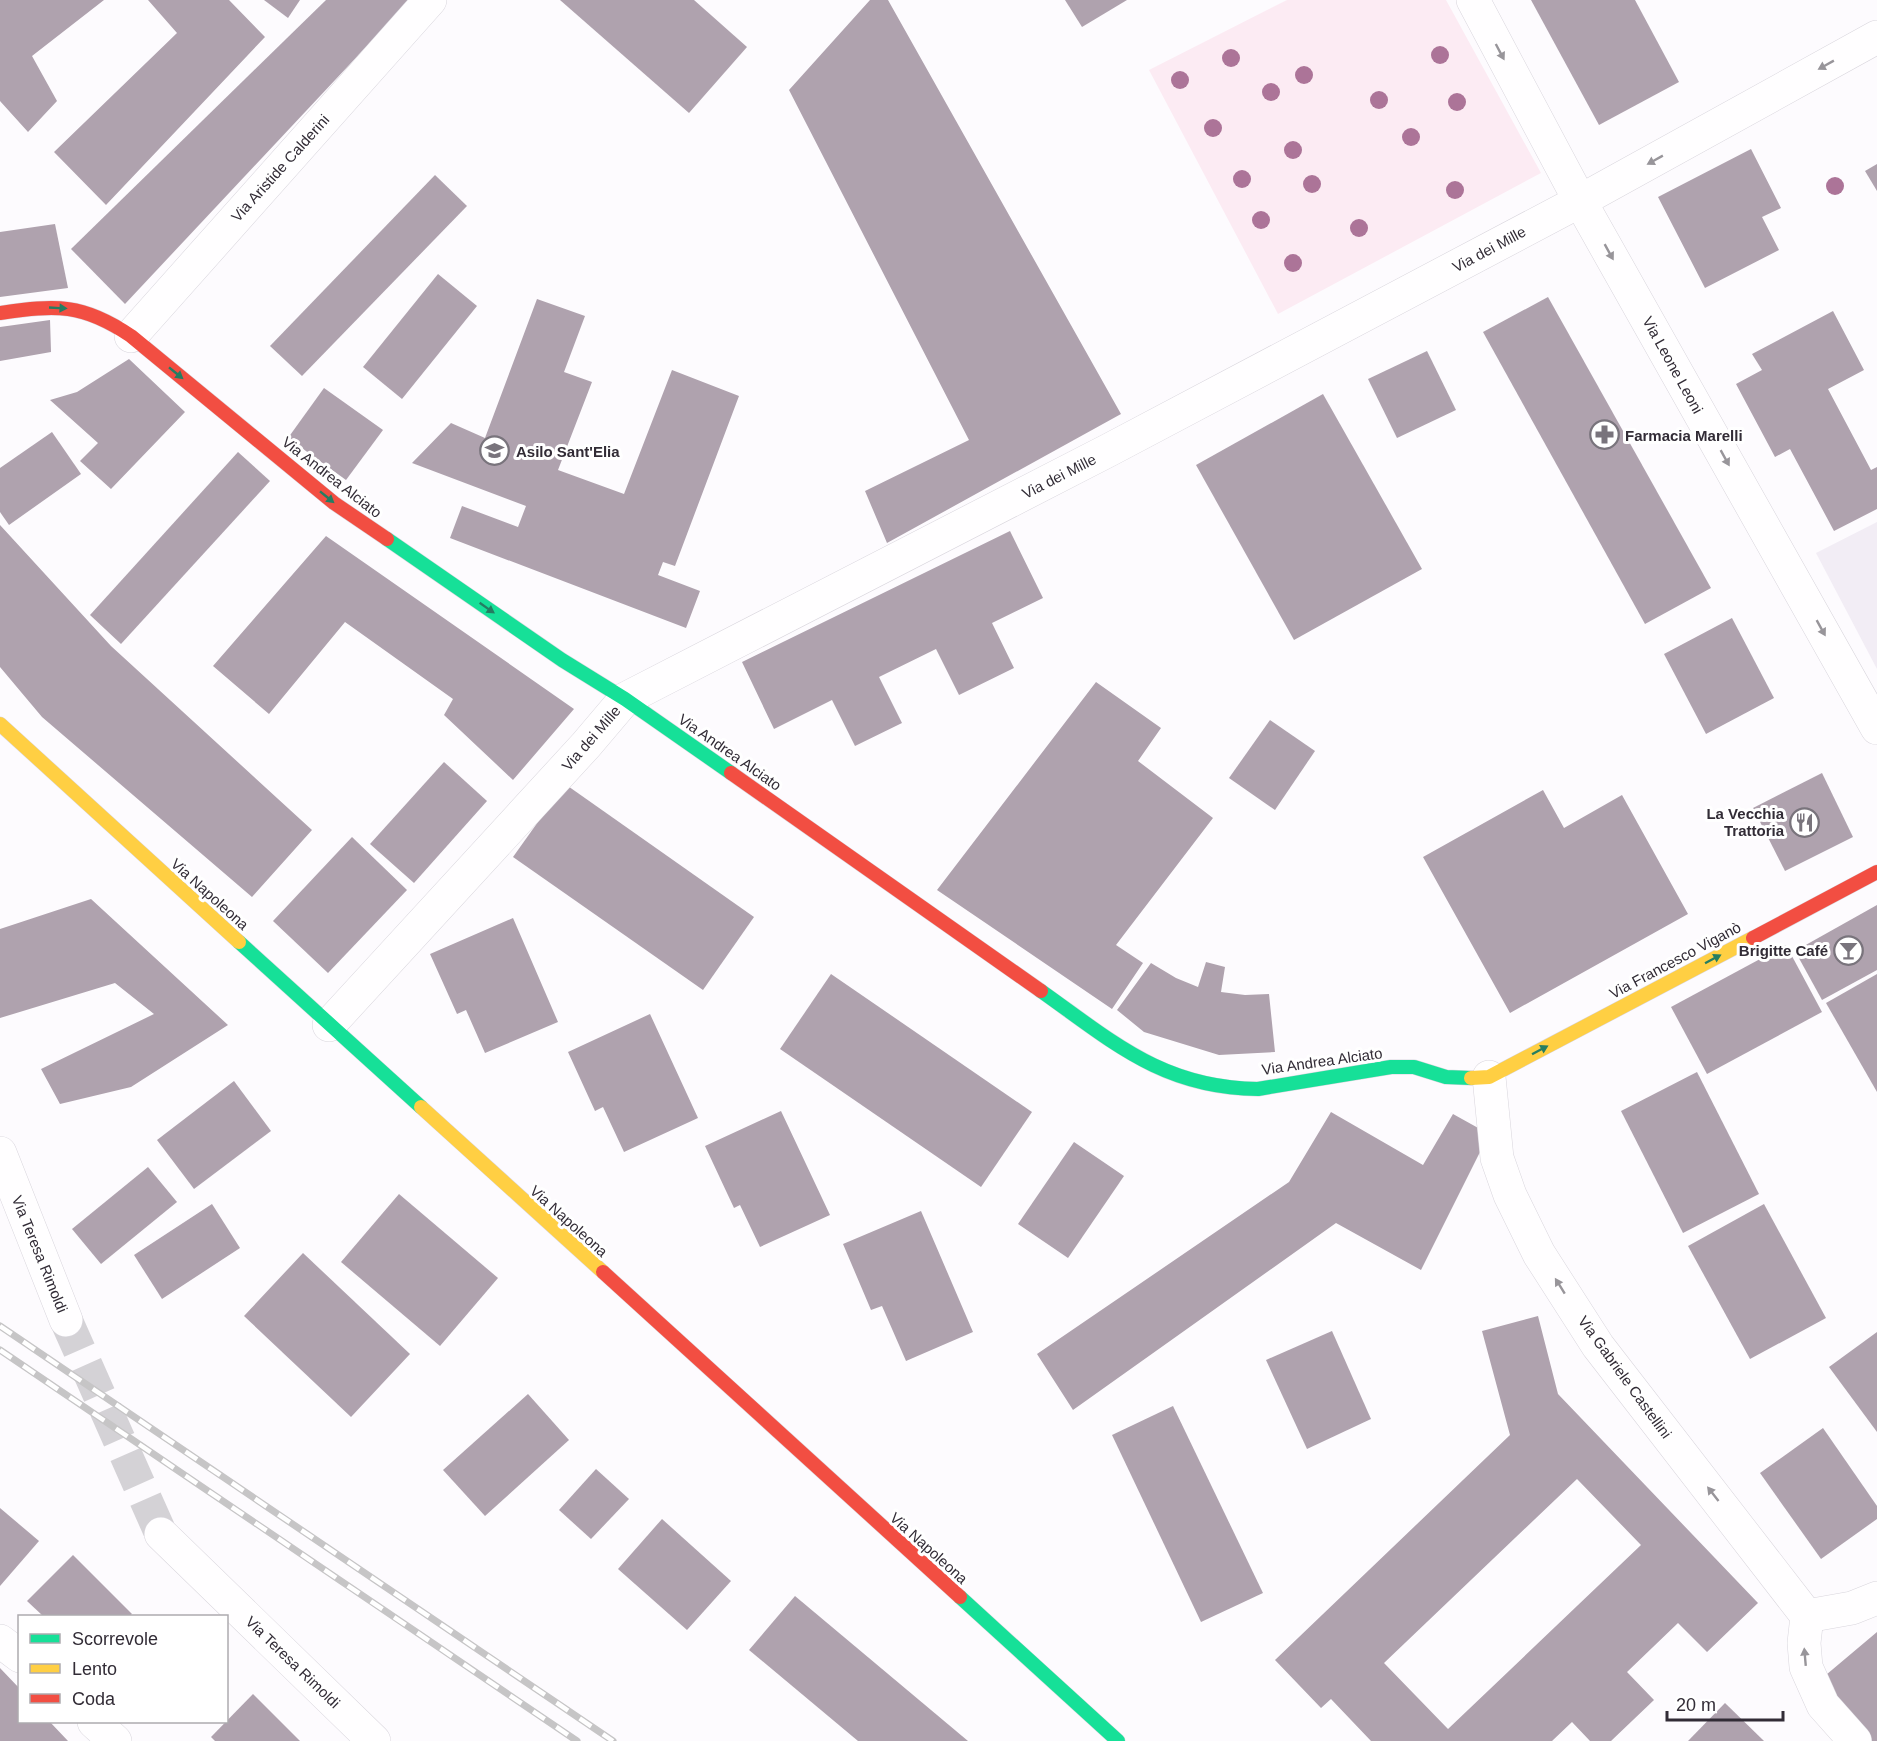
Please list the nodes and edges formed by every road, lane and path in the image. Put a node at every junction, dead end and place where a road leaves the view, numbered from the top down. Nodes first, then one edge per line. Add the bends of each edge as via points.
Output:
1 (430, 0) edge
2 (1473, 0) edge
3 (1877, 37) edge
4 (1580, 201) junction
5 (0, 313) edge
6 (131, 336) junction
7 (625, 699) junction
8 (0, 724) edge
9 (1877, 728) edge
10 (1877, 872) edge
11 (329, 1025) junction
12 (1489, 1077) junction
13 (0, 1153) edge
14 (66, 1320) tunnel mouth
15 (161, 1534) tunnel mouth
16 (1877, 1598) edge
17 (1807, 1616) junction
18 (0, 1641) edge
19 (18, 1654) edge
20 (95, 1723) edge
21 (115, 1741) edge
22 (374, 1741) edge
23 (1118, 1741) edge
24 (1856, 1741) edge

1 - 6 street, Via Aristide Calderini
2 -> 4 street, Via Leone Leoni
3 -> 4 street, Via dei Mille
4 - 7 street, Via dei Mille via 1109,450
4 -> 9 street, Via Leone Leoni
5 -> 6 street, Via Andrea Alciato via 53,307 83,310 107,319
6 -> 7 street, Via Andrea Alciato via 334,503
7 - 11 street, Via dei Mille
7 - 12 street, Via Andrea Alciato via 1136,1058 1169,1074 1205,1085 1241,1089 1277,1087 1360,1070 1410,1067 1451,1078
8 - 11 street, Via Napoleona
12 -> 10 street, Via Francesco Viganò
11 - 23 street, Via Napoleona
17 -> 12 street, Via Gabriele Castellini via 1598,1346 1539,1254 1497,1158
13 - 14 street, Via Teresa Rimoldi
15 - 22 street, Via Teresa Rimoldi
16 - 17 street via 1852,1608
24 -> 17 street via 1823,1705 1806,1667
18 - 19 street
20 - 21 street

